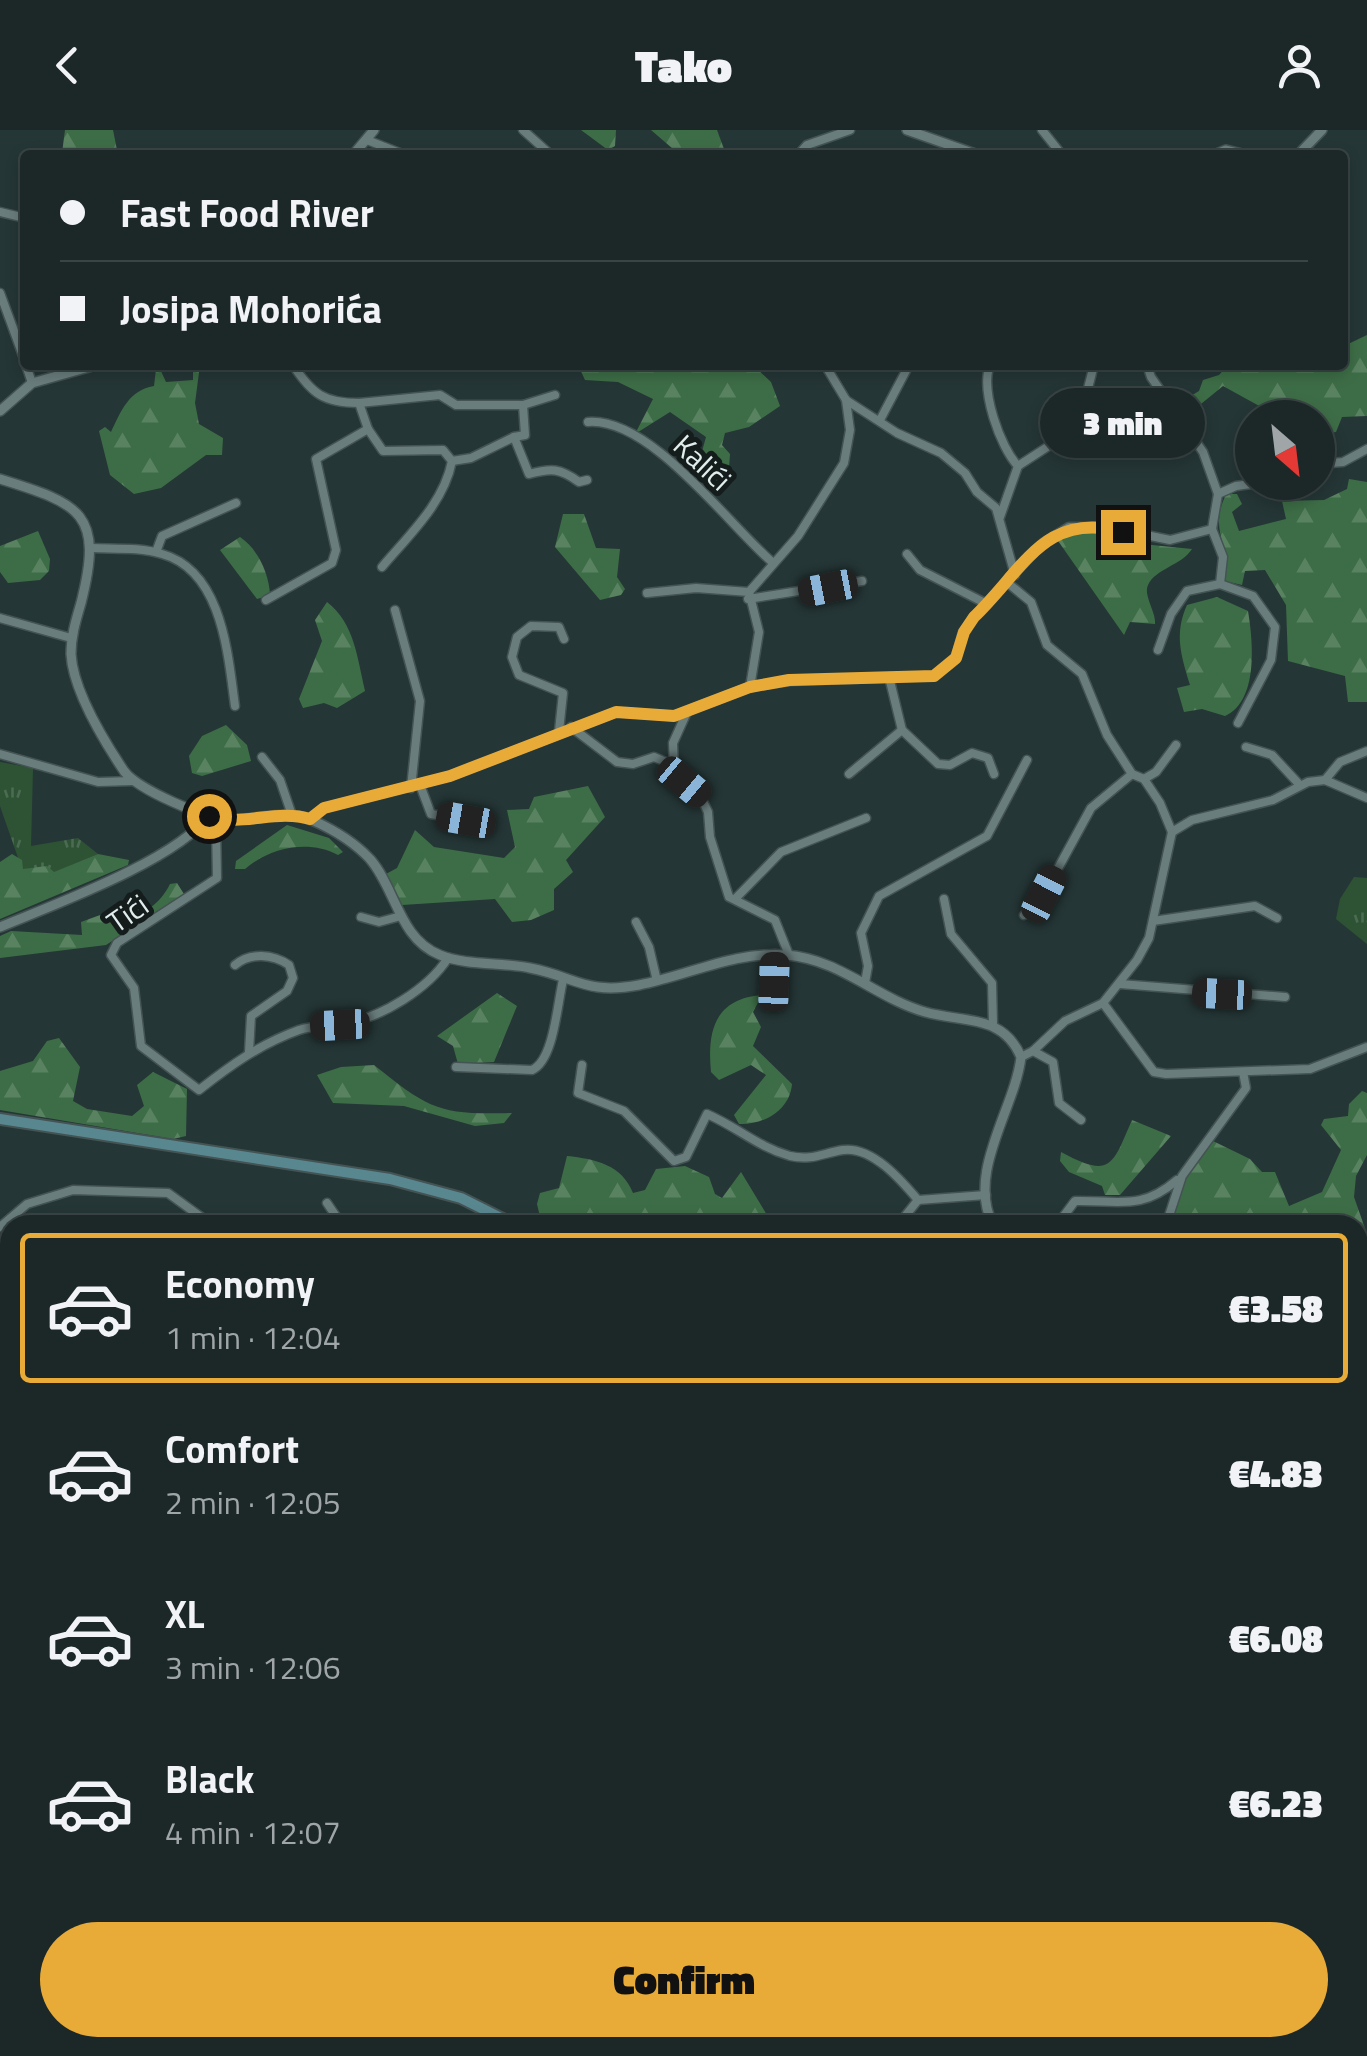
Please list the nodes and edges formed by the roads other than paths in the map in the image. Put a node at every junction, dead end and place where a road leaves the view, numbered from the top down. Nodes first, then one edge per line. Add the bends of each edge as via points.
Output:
1 (374, 130) edge
2 (524, 130) edge
3 (850, 130) edge
4 (907, 130) edge
5 (1042, 130) edge
6 (1322, 130) edge
7 (367, 140) junction
8 (358, 150) edge
9 (392, 150) edge
10 (546, 150) edge
11 (802, 150) edge
12 (964, 150) edge
13 (1058, 150) edge
14 (1303, 150) edge
15 (0, 293) edge
16 (20, 347) edge
17 (28, 370) edge
18 (78, 370) edge
19 (298, 370) edge
20 (828, 370) edge
21 (906, 370) edge
22 (988, 370) edge
23 (1093, 370) edge
24 (1149, 370) edge
25 (32, 383) junction
26 (555, 395) dead end
27 (846, 400) junction
28 (358, 403) junction
29 (523, 405) junction
30 (0, 411) edge
31 (880, 420) junction
32 (588, 422) dead end
33 (368, 429) junction
34 (514, 437) junction
35 (1367, 449) edge
36 (452, 461) junction
37 (1335, 463) edge
38 (1018, 466) junction
39 (0, 479) edge
40 (586, 480) dead end
41 (1235, 486) edge
42 (1218, 494) junction
43 (236, 503) dead end
44 (998, 512) junction
45 (1212, 529) junction
46 (92, 548) junction
47 (156, 552) junction
48 (907, 554) dead end
49 (772, 562) junction
50 (382, 567) dead end
51 (1015, 575) junction
52 (862, 581) dead end
53 (1008, 584) junction
54 (1220, 584) junction
55 (647, 594) dead end
56 (749, 595) junction
57 (266, 600) dead end
58 (987, 604) junction
59 (395, 610) dead end
60 (0, 618) edge
61 (72, 638) junction
62 (564, 639) dead end
63 (1158, 650) dead end
64 (889, 677) junction
65 (750, 687) junction
66 (235, 706) dead end
67 (687, 712) junction
68 (1238, 724) dead end
69 (571, 726) junction
70 (902, 730) junction
71 (559, 731) junction
72 (1176, 745) dead end
73 (1246, 747) dead end
74 (1367, 751) edge
75 (0, 754) edge
76 (262, 757) dead end
77 (1027, 760) dead end
78 (673, 765) junction
79 (849, 774) dead end
80 (994, 774) dead end
81 (1132, 774) junction
82 (1144, 779) junction
83 (1325, 780) junction
84 (133, 781) junction
85 (1298, 784) junction
86 (415, 787) junction
87 (1367, 798) edge
88 (292, 814) junction
89 (866, 818) dead end
90 (310, 819) junction
91 (466, 820) dead end
92 (214, 821) junction
93 (1172, 832) junction
94 (735, 899) junction
95 (944, 899) dead end
96 (401, 916) junction
97 (1024, 916) dead end
98 (361, 917) dead end
99 (1278, 918) dead end
100 (636, 922) dead end
101 (1154, 922) junction
102 (0, 926) edge
103 (775, 954) junction
104 (789, 955) junction
105 (448, 958) junction
106 (235, 966) dead end
107 (563, 980) junction
108 (658, 981) junction
109 (865, 983) junction
110 (1120, 984) junction
111 (1284, 997) dead end
112 (773, 998) dead end
113 (1102, 1003) junction
114 (993, 1024) junction
115 (1367, 1047) edge
116 (249, 1052) junction
117 (1033, 1052) junction
118 (1021, 1057) junction
119 (582, 1066) dead end
120 (456, 1067) dead end
121 (1243, 1072) junction
122 (0, 1119) edge
123 (1081, 1120) dead end
124 (1182, 1176) junction
125 (986, 1194) junction
126 (918, 1200) junction
127 (327, 1203) dead end
128 (14, 1215) edge
129 (198, 1215) edge
130 (335, 1215) edge
131 (495, 1215) edge
132 (906, 1215) edge
133 (991, 1215) edge
134 (1064, 1215) edge
135 (1169, 1215) edge

1 - 7 street
2 - 10 street
3 - 11 street
4 - 12 street
5 - 13 street
6 - 14 street
7 - 8 street
7 - 9 street
15 - 16 street
17 - 25 street
18 - 25 street
19 - 28 street via 318,396
20 - 27 street
21 - 31 street
22 - 38 street via 995,414
23 - 38 street via 1078,427
24 - 42 street via 1203,452
25 - 30 street
26 - 29 street
27 - 31 street
27 - 49 street via 844,463 798,536
28 - 29 street via 440,395 452,404
28 - 33 street
29 - 34 street via 525,435
31 - 44 street via 941,454
32 - 49 street, Kalići via 614,424 642,438
33 - 36 street via 386,453 444,450
33 - 57 street via 316,459 336,550 332,562
34 - 36 street
34 - 40 street via 529,474 550,468
35 - 37 street
36 - 50 street via 436,502
38 - 44 street
39 - 46 street via 67,502 86,521
41 - 42 street
42 - 45 street
43 - 47 street via 162,536
44 - 51 street
45 - 51 street via 1170,540 1069,527
45 - 54 street via 1222,557
46 - 47 street
46 - 61 street
47 - 66 street via 181,564 214,607 226,637
48 - 58 street via 920,570
49 - 56 street
51 - 53 street
52 - 56 street
53 - 58 street
53 - 81 street via 1031,602 1047,645 1082,674
54 - 63 street via 1187,591 1170,614
54 - 68 street via 1253,596 1276,627 1272,660
55 - 56 street via 694,588
56 - 65 street via 759,632
58 - 64 street via 944,669 934,676
59 - 86 street via 420,701
60 - 61 street
61 - 84 street via 76,678
62 - 71 street via 560,626 531,626 516,636 512,657 518,676 562,693
64 - 65 street
64 - 70 street
65 - 67 street
67 - 69 street via 616,712
67 - 78 street via 673,743
69 - 71 street
69 - 78 street via 617,762 654,757
70 - 79 street
70 - 80 street via 938,764 982,754
71 - 86 street
72 - 82 street
73 - 85 street via 1272,755
74 - 83 street via 1340,762
75 - 84 street via 98,782
76 - 88 street via 280,780
77 - 109 street via 987,836 879,896 860,932
78 - 94 street via 702,797
81 - 82 street
81 - 97 street via 1091,808 1044,894
82 - 93 street
83 - 85 street
83 - 87 street
84 - 92 street
85 - 93 street via 1273,800 1192,820
86 - 90 street via 324,808
86 - 91 street via 431,814
88 - 90 street
88 - 92 street
89 - 94 street via 780,852
90 - 96 street via 370,860
92 - 102 street via 119,875
92 - 116 street, Tići via 217,878 118,943 110,955 134,988 138,1042 166,1068 199,1090
93 - 101 street
94 - 104 street via 776,920
95 - 114 street via 952,934 992,984
96 - 98 street via 379,922
96 - 105 street via 418,942
99 - 101 street via 1255,906
100 - 108 street
101 - 110 street
103 - 104 street
103 - 108 street via 735,957
103 - 112 street
104 - 109 street
105 - 107 street via 530,968
105 - 116 street, Tići via 380,1013 298,1030
106 - 116 street via 245,958 275,958 289,965 293,978 288,992 250,1016
107 - 108 street via 600,990
107 - 120 street via 550,1053 541,1066
109 - 114 street via 913,1009
110 - 111 street
110 - 113 street
113 - 117 street via 1065,1021
113 - 121 street via 1154,1072
114 - 118 street
115 - 121 street via 1310,1068
117 - 118 street
117 - 123 street via 1053,1062 1059,1102
118 - 125 street
119 - 126 street via 578,1093 624,1111 674,1161 686,1157 708,1114 750,1142 792,1156 813,1159 846,1149 865,1154
121 - 124 street via 1242,1096
122 - 131 main road via 390,1179 461,1198
124 - 134 street via 1155,1200 1075,1201
124 - 135 street
125 - 126 street
125 - 133 street
126 - 132 street
127 - 130 street
128 - 129 street via 26,1204 73,1190 168,1193

